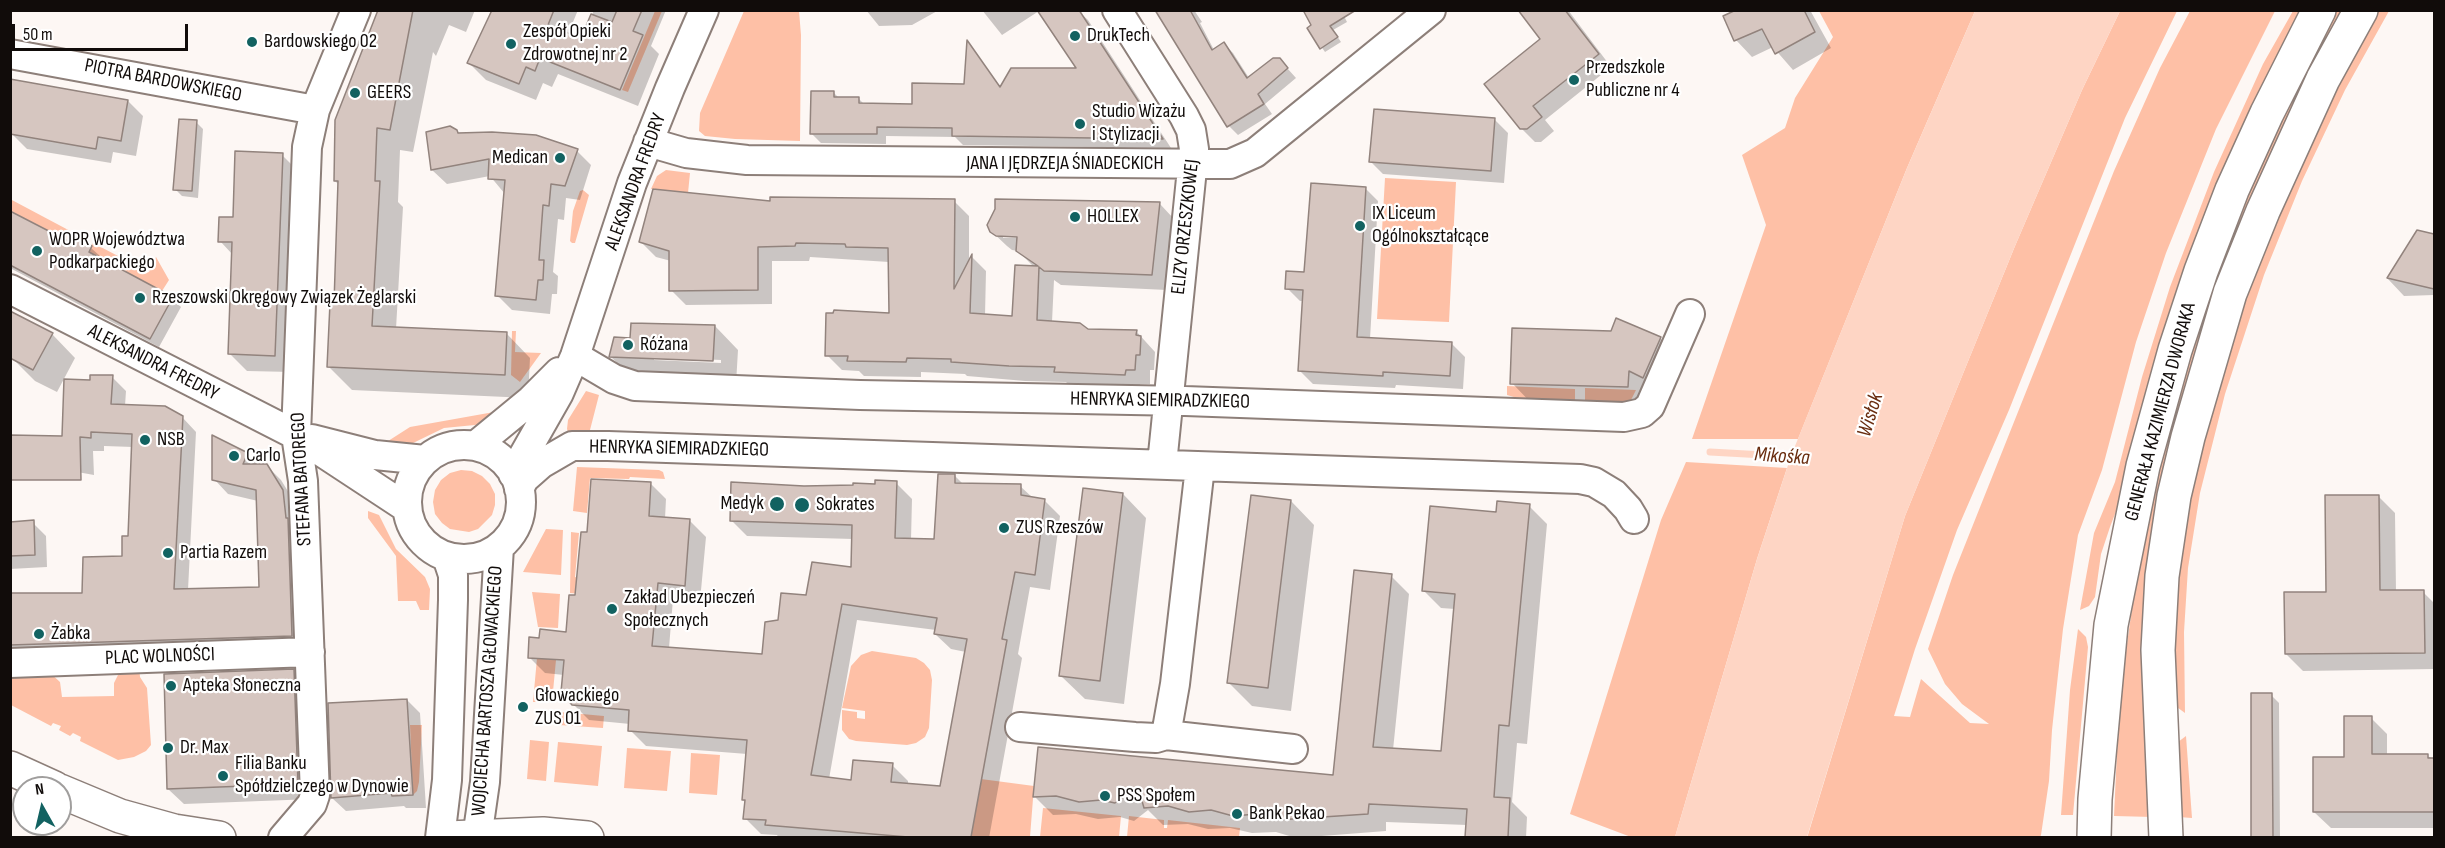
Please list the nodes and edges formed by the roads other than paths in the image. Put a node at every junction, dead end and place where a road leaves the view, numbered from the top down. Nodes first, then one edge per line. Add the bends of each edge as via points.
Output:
1 (356, 10) edge
2 (704, 10) edge
3 (1117, 10) edge
4 (1431, 10) edge
5 (2319, 10) edge
6 (2361, 10) edge
7 (10, 54) edge
8 (315, 110) junction
9 (648, 142) junction
10 (1194, 165) junction
11 (10, 289) edge
12 (1690, 314) dead end
13 (575, 356) junction
14 (1169, 401) junction
15 (296, 435) junction
16 (475, 446) junction
17 (425, 460) junction
18 (1162, 464) junction
19 (1200, 467) junction
20 (516, 481) junction
21 (407, 508) junction
22 (1634, 519) dead end
23 (499, 547) junction
24 (447, 557) junction
25 (310, 652) junction
26 (10, 663) edge
27 (1020, 727) dead end
28 (1166, 735) junction
29 (1293, 749) dead end
30 (10, 768) edge
31 (28, 776) edge
32 (72, 796) edge
33 (2092, 835) edge
34 (219, 837) edge
35 (283, 837) edge
36 (440, 837) edge
37 (467, 837) edge
38 (587, 837) edge
39 (2166, 837) edge

1 - 8 street, STEFANA BATOREGO
2 - 9 street, ALEKSANDRA FREDRY
3 - 10 street, ELIZY ORZESZKOWEJ via 1191,130
4 - 10 street, JANA I JĘDRZEJA ŚNIADECKICH via 1255,153 1230,164
5 - 33 main road, GENERAŁA KAZIMIERZA DWORAKA via 2232,190 2175,350 2143,466 2111,625
6 - 39 main road, GENERAŁA KAZIMIERZA DWORAKA via 2323,79 2263,211 2230,293 2188,436 2174,496 2158,650
7 - 8 street, PIOTRA BARDOWSKIEGO
8 - 15 street, STEFANA BATOREGO via 305,175
9 - 10 street, JANA I JĘDRZEJA ŚNIADECKICH via 686,153 747,160
9 - 13 street, ALEKSANDRA FREDRY
10 - 14 street, ELIZY ORZESZKOWEJ
11 - 15 street, ALEKSANDRA FREDRY
12 - 14 street, HENRYKA SIEMIRADZKIEGO via 1654,399 1632,416
13 - 14 street, HENRYKA SIEMIRADZKIEGO via 614,379 635,386
13 - 16 street, ALEKSANDRA FREDRY via 531,400
13 - 20 street, ALEKSANDRA FREDRY
14 - 18 street, ELIZY ORZESZKOWEJ
15 - 17 street via 375,455
15 - 21 street
15 - 25 street, STEFANA BATOREGO via 303,481
16 - 17 street via 448,447
16 - 20 street via 500,457
17 - 21 street via 410,482
18 - 19 street, HENRYKA SIEMIRADZKIEGO
18 - 20 street, HENRYKA SIEMIRADZKIEGO via 572,446
19 - 22 street, HENRYKA SIEMIRADZKIEGO via 1580,479 1614,494
19 - 28 street
20 - 23 street via 520,509 517,523
21 - 24 street via 416,533
23 - 24 street via 474,558
23 - 37 street, WOJCIECHA BARTOSZA GŁOWACKIEGO via 485,782
24 - 36 street, WOJCIECHA BARTOSZA GŁOWACKIEGO via 453,575 453,600 448,773
25 - 26 street, PLAC WOLNOŚCI
25 - 35 street, STEFANA BATOREGO via 315,795 312,804
27 - 28 street via 1135,737
28 - 29 street
30 - 31 main road
32 - 34 main road via 120,816 174,831
37 - 38 main road

